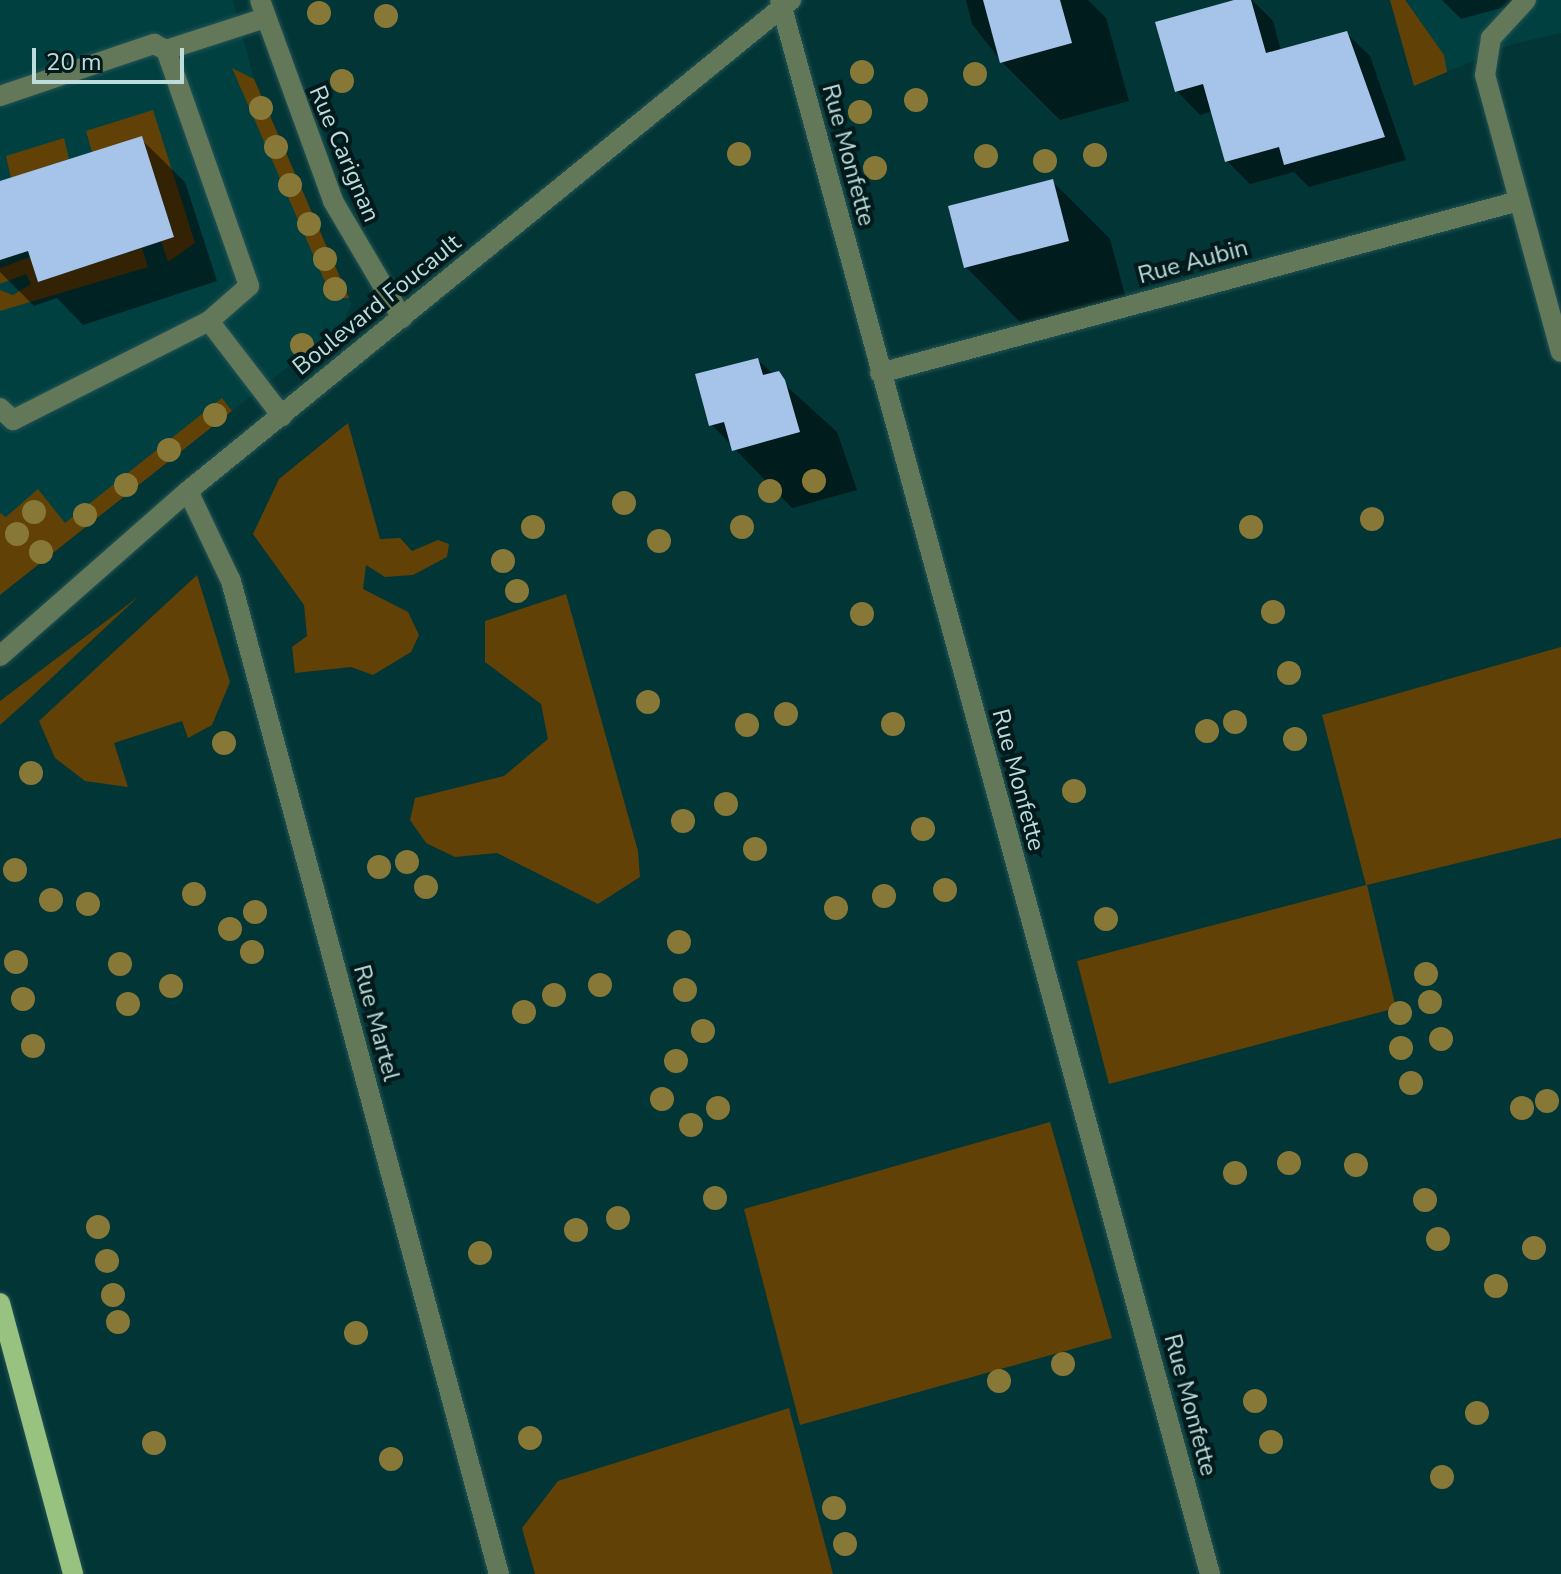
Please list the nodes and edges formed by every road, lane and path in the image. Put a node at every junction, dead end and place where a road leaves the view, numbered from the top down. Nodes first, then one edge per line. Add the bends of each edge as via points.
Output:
1 (1526, 0) edge
2 (784, 2) edge
3 (263, 9) edge
4 (166, 50) junction
5 (0, 96) edge
6 (1519, 201) junction
7 (402, 318) junction
8 (209, 321) junction
9 (1561, 352) edge
10 (880, 373) junction
11 (0, 408) edge
12 (282, 416) junction
13 (188, 491) junction
14 (0, 656) edge
15 (0, 1303) edge
16 (73, 1574) edge
17 (499, 1574) edge
18 (1210, 1574) edge

1 - 6 street via 1491,38 1485,75
2 - 7 street, Boulevard Foucault
2 - 10 street, Rue Monfette
3 - 4 street
3 - 7 street, Rue Carignan via 333,201
4 - 5 street via 154,44
4 - 8 street via 249,286
6 - 9 street
6 - 10 street, Rue Aubin
7 - 12 street, Boulevard Foucault
8 - 11 street via 13,420
8 - 12 street
10 - 18 street, Rue Monfette
12 - 13 street, Boulevard Foucault
13 - 14 street, Boulevard Foucault
13 - 17 street, Rue Martel via 231,581
15 - 16 main road

